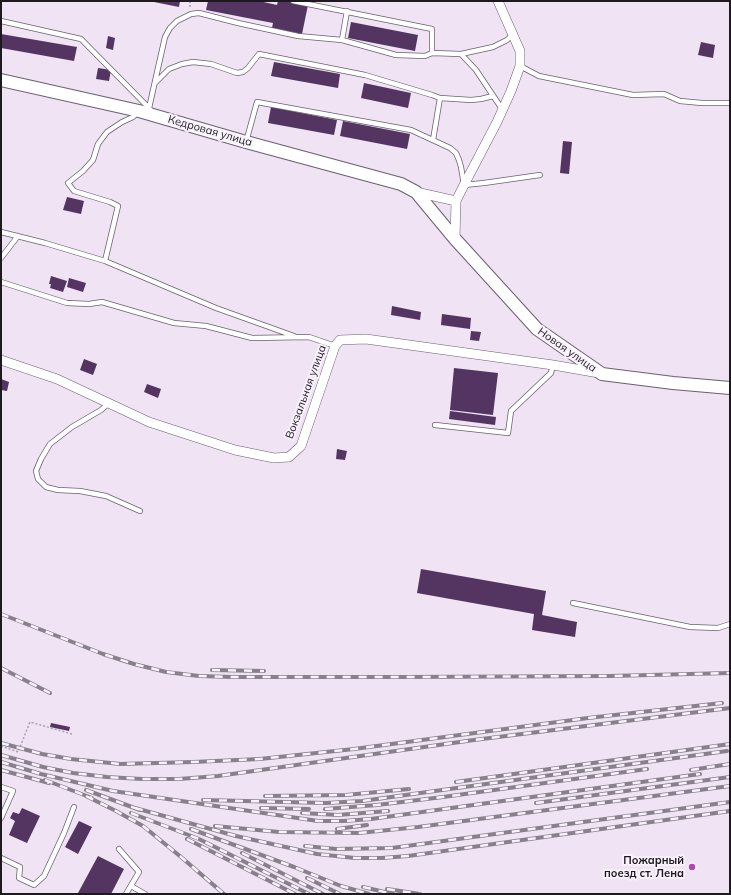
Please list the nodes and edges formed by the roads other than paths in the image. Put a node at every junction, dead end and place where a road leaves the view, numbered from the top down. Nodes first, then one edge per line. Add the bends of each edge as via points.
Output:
1 (293, 1) edge
2 (498, 1) edge
3 (347, 11) junction
4 (1, 21) edge
5 (513, 34) junction
6 (342, 40) junction
7 (432, 53) junction
8 (461, 54) junction
9 (520, 66) junction
10 (1, 80) edge
11 (155, 83) junction
12 (493, 96) junction
13 (440, 98) junction
14 (730, 103) edge
15 (502, 109) junction
16 (147, 112) junction
17 (433, 140) junction
18 (246, 142) junction
19 (540, 175) dead end
20 (464, 185) junction
21 (416, 192) junction
22 (456, 202) junction
23 (1, 232) edge
24 (18, 236) junction
25 (455, 239) junction
26 (1, 258) edge
27 (105, 261) junction
28 (1, 282) edge
29 (298, 338) junction
30 (335, 346) junction
31 (1, 360) edge
32 (553, 365) junction
33 (602, 374) junction
34 (730, 388) edge
35 (109, 403) junction
36 (435, 425) dead end
37 (140, 512) dead end
38 (573, 603) dead end
39 (730, 624) edge
40 (1, 787) edge
41 (74, 807) dead end
42 (1, 818) edge
43 (119, 849) dead end
44 (1, 858) edge
45 (131, 886) junction
46 (126, 894) edge
47 (145, 894) edge

1 - 3 lane
2 - 5 street
3 - 6 lane
3 - 7 lane via 432,29
4 - 16 lane via 82,39
5 - 8 lane via 492,47
5 - 9 street via 520,50
6 - 7 lane via 396,55 425,56
6 - 11 lane via 298,36 199,13 191,14 177,21 165,37
7 - 8 lane
8 - 12 lane via 476,70
9 - 14 lane via 539,76 633,95 664,94 680,101
9 - 15 street
10 - 16 street, Кедровая улица
11 - 13 lane via 169,69 193,62 211,64 237,73 243,72 258,54 364,75
11 - 16 lane
12 - 13 lane via 471,100
12 - 15 lane
13 - 17 lane
15 - 20 street
16 - 18 street, Кедровая улица
16 - 27 lane via 122,122 107,132 98,144 94,160 68,183 74,191 118,206
17 - 18 lane via 411,130 257,102
17 - 20 lane via 456,153
18 - 21 street, Кедровая улица via 400,184
19 - 20 lane
20 - 22 street
21 - 22 street
21 - 25 street, Новая улица
22 - 25 street
23 - 24 lane
24 - 26 lane
24 - 27 lane
25 - 33 street, Новая улица via 537,329
27 - 29 lane via 216,308
28 - 29 lane via 67,303 102,302 174,322 206,326 252,338
29 - 30 lane via 309,337
30 - 32 street, Вокзальная улица via 340,340 366,339
30 - 35 street, Вокзальная улица via 301,446 289,457 274,458 235,450 149,422
31 - 35 street, Вокзальная улица via 57,379
32 - 33 street, Вокзальная улица
32 - 36 lane via 551,373 511,411 508,433
33 - 34 street, Новая улица
35 - 37 lane via 50,444 40,459 36,471 38,479 46,487 106,496
38 - 39 lane via 690,627 718,628
40 - 42 lane via 13,792
41 - 44 lane via 44,876 34,885 19,878 20,867
43 - 45 lane via 139,872
45 - 46 lane
45 - 47 lane

